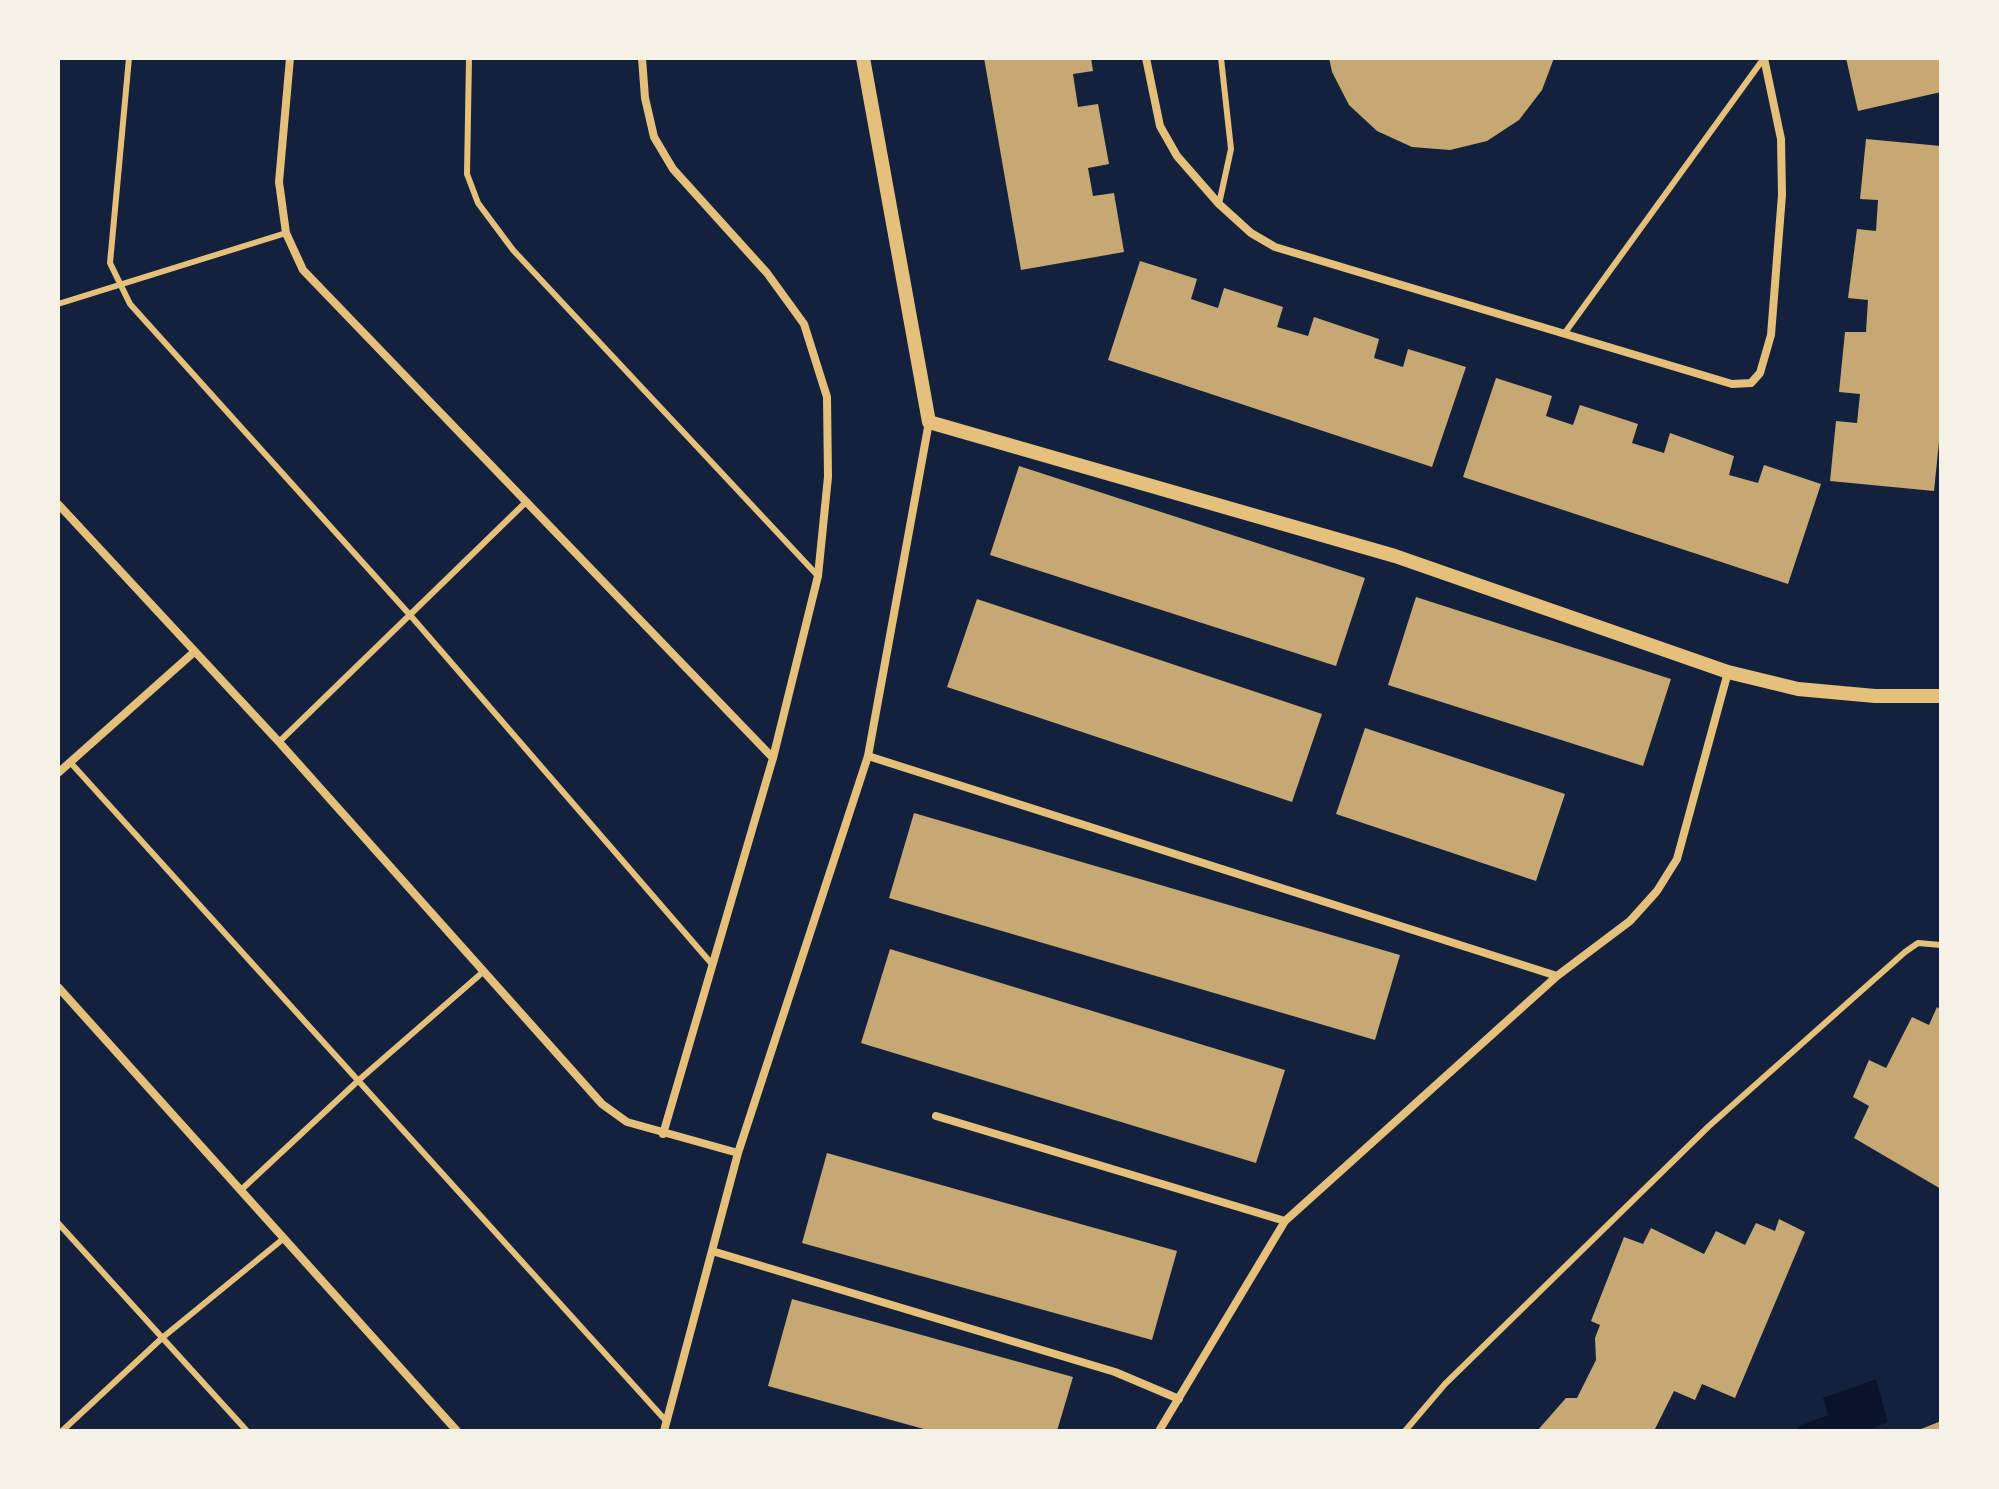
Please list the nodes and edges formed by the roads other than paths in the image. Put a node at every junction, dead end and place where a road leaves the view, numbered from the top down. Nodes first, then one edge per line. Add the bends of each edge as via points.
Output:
1 (129, 58) edge
2 (290, 58) edge
3 (469, 58) edge
4 (642, 58) edge
5 (863, 58) edge
6 (1146, 58) edge
7 (1221, 58) edge
8 (1764, 58) edge
9 (1219, 204) junction
10 (286, 233) junction
11 (120, 284) junction
12 (58, 304) edge
13 (1564, 334) junction
14 (929, 422) junction
15 (526, 502) junction
16 (58, 504) edge
17 (818, 576) junction
18 (410, 615) junction
19 (193, 653) junction
20 (1728, 672) junction
21 (1941, 696) edge
22 (279, 742) junction
23 (868, 756) junction
24 (773, 758) junction
25 (70, 762) junction
26 (58, 773) edge
27 (1941, 945) edge
28 (711, 963) junction
29 (483, 972) junction
30 (1557, 976) junction
31 (58, 987) edge
32 (360, 1079) junction
33 (936, 1116) dead end
34 (663, 1134) junction
35 (738, 1153) junction
36 (241, 1190) junction
37 (1285, 1221) junction
38 (58, 1223) edge
39 (283, 1239) junction
40 (712, 1251) junction
41 (162, 1338) junction
42 (1179, 1399) junction
43 (665, 1427) edge
44 (62, 1431) edge
45 (247, 1431) edge
46 (457, 1431) edge
47 (1159, 1431) edge
48 (1405, 1431) edge

1 - 11 lane via 110,263
2 - 10 street via 279,182
3 - 17 lane via 467,174 478,203 513,250
4 - 17 street via 654,137 673,169 767,273 804,324 827,397 828,477
5 - 14 street
6 - 9 street via 1160,126 1177,156
7 - 9 lane via 1231,149
8 - 13 lane
8 - 13 street via 1781,139 1782,195 1771,335 1760,373 1751,383 1732,384
9 - 13 street via 1275,247
10 - 11 lane
10 - 15 street via 303,270
11 - 12 lane
11 - 18 lane via 130,304
14 - 20 street via 1395,556
14 - 23 street
15 - 18 lane
15 - 24 street
16 - 19 street
17 - 24 street
18 - 22 lane
18 - 28 lane
19 - 22 street
19 - 25 street
20 - 21 street via 1798,689
20 - 30 street via 1677,859 1630,921
22 - 29 street
23 - 30 street
23 - 35 street
24 - 28 street
25 - 26 street
25 - 32 lane
27 - 48 lane via 1918,943 1905,952 1709,1126 1445,1384
28 - 34 street
29 - 32 lane
29 - 34 street via 602,1104 627,1122
30 - 37 street
31 - 36 street
32 - 36 lane
32 - 43 lane
33 - 37 street
34 - 35 street
35 - 40 street
36 - 39 street
37 - 42 street
38 - 41 lane
39 - 41 lane
39 - 46 street
40 - 42 street via 1115,1372
40 - 43 street
41 - 44 lane
41 - 45 lane
42 - 47 street

